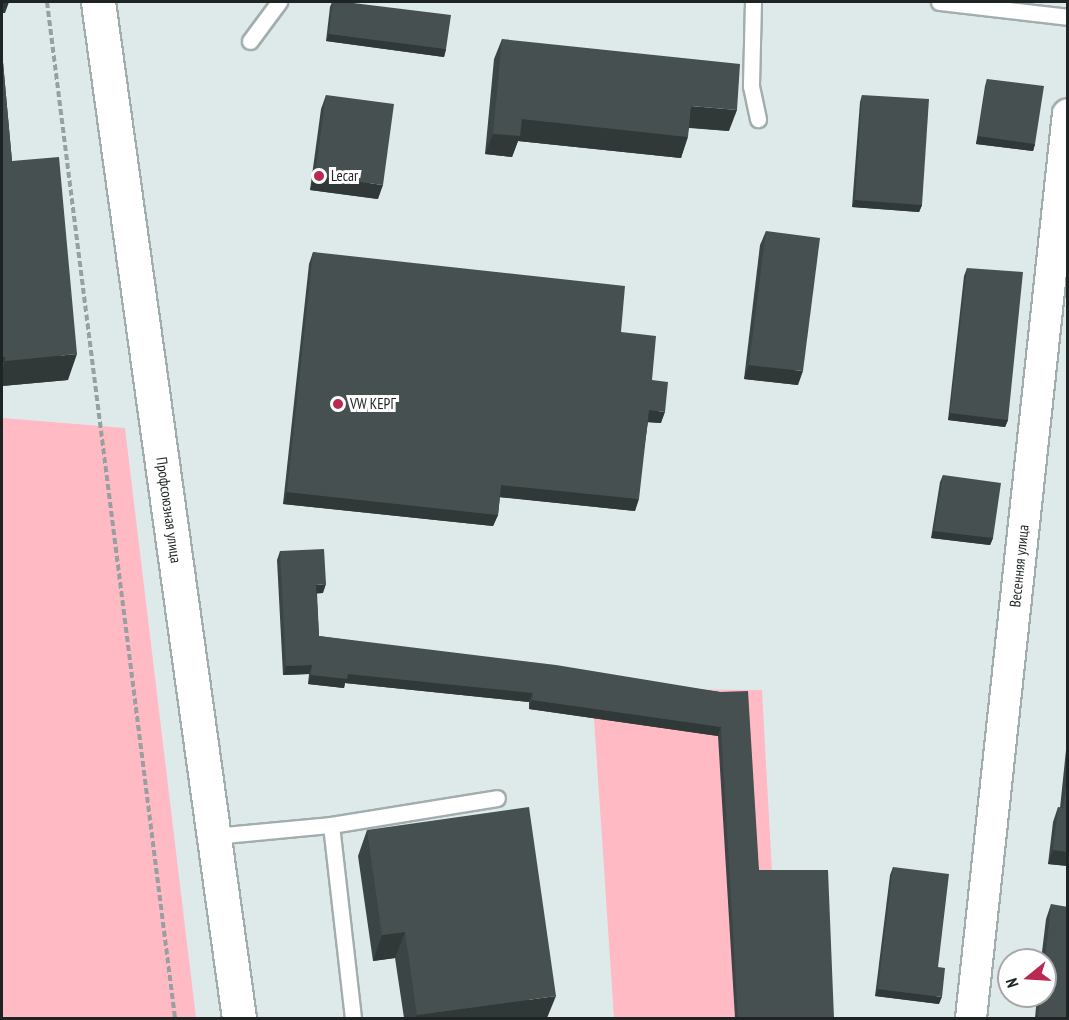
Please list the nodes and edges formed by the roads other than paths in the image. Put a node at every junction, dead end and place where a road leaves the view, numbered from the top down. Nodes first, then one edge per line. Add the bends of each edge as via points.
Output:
1 (98, 2) edge
2 (279, 2) edge
3 (753, 2) edge
4 (939, 2) edge
5 (1068, 17) edge
6 (250, 41) dead end
7 (1068, 114) edge
8 (758, 119) dead end
9 (496, 798) dead end
10 (332, 825) junction
11 (214, 836) junction
12 (239, 1018) edge
13 (353, 1018) edge
14 (971, 1018) edge

1 - 11 main road, Профсоюзная улица
2 - 6 lane
3 - 8 lane via 752,86
4 - 5 lane
7 - 14 street, Весенняя улица
9 - 10 lane
10 - 11 lane
10 - 13 lane
11 - 12 main road, Профсоюзная улица

